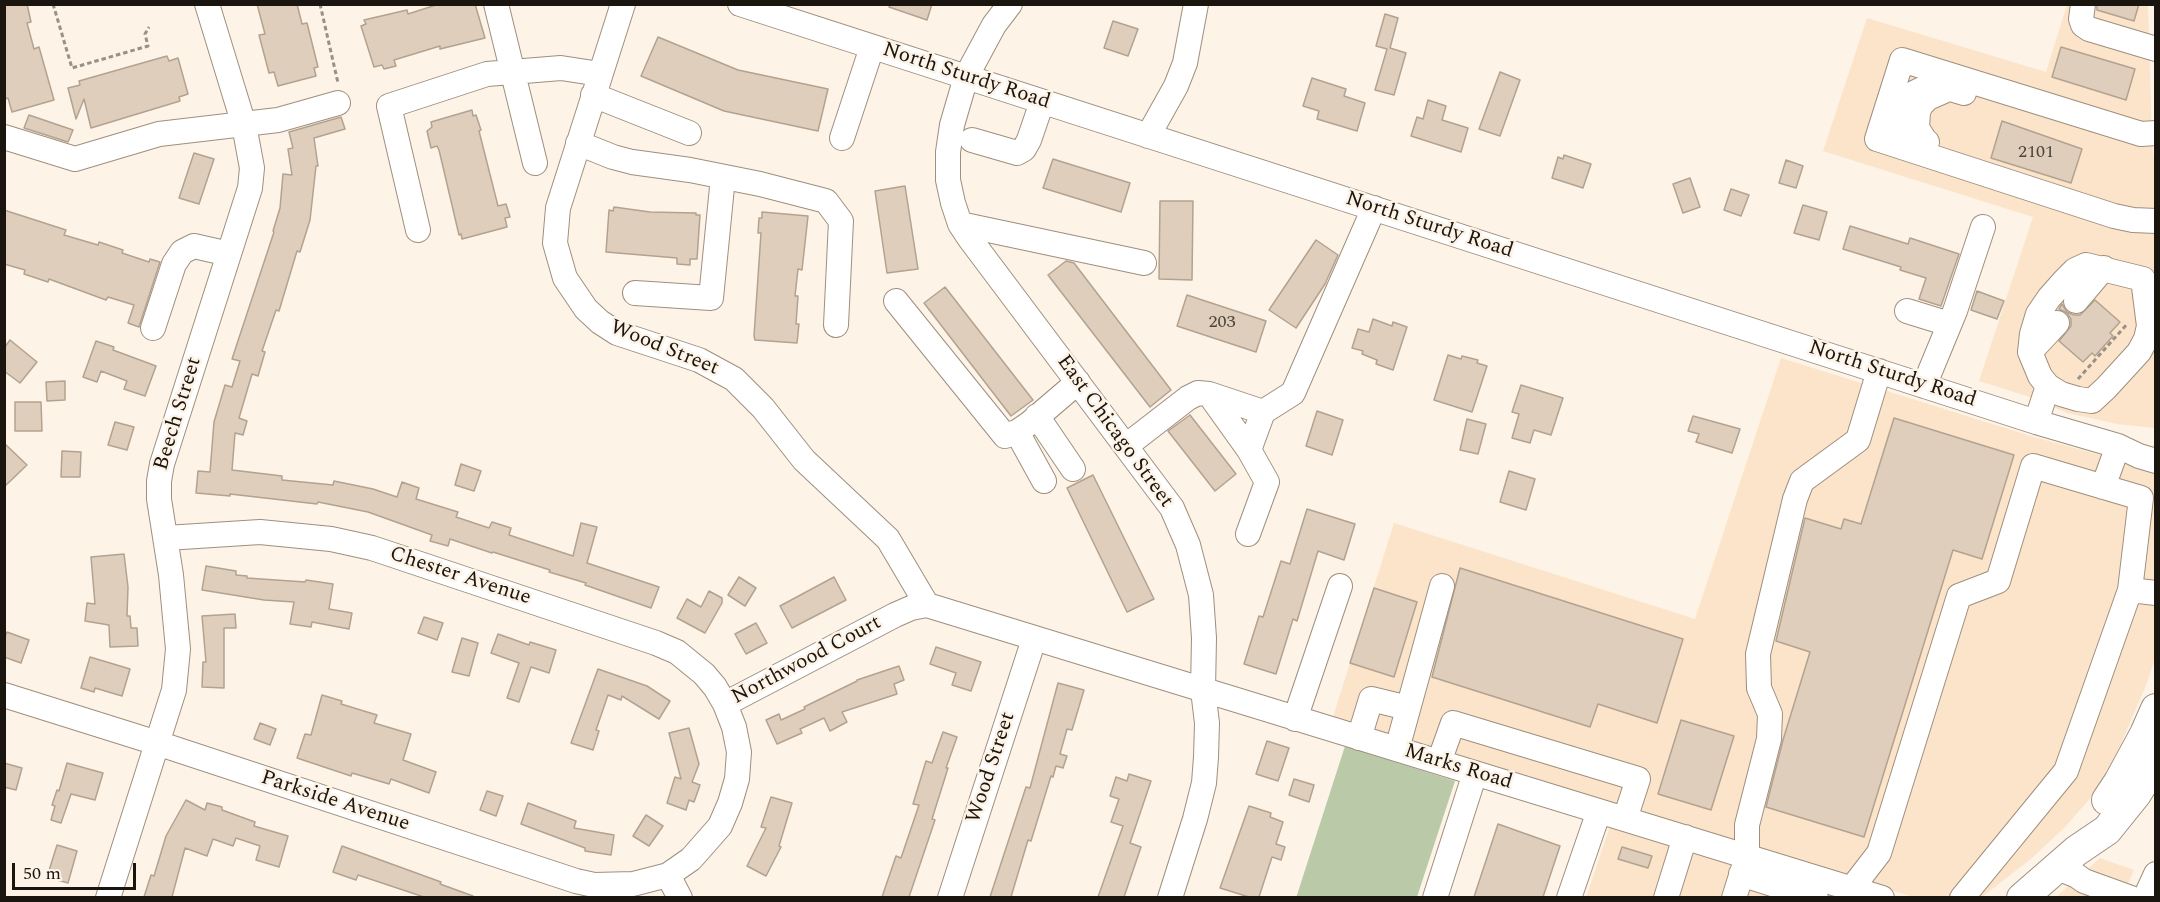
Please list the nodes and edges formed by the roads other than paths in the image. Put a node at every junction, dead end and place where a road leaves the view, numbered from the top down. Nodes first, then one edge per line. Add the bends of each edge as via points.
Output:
1 (207, 4) edge
2 (496, 4) edge
3 (623, 4) edge
4 (740, 4) edge
5 (1010, 4) edge
6 (1196, 4) edge
7 (2083, 4) edge
8 (872, 47) junction
9 (2156, 49) edge
10 (512, 72) junction
11 (966, 77) junction
12 (597, 85) junction
13 (2003, 91) junction
14 (1042, 102) junction
15 (338, 103) road end
16 (244, 125) junction
17 (689, 133) dead end
18 (2156, 133) edge
19 (1148, 136) junction
20 (4, 137) edge
21 (842, 138) dead end
22 (972, 140) dead end
23 (578, 143) junction
24 (535, 163) dead end
25 (723, 177) junction
26 (2053, 196) junction
27 (1374, 208) junction
28 (2156, 221) edge
29 (960, 224) junction
30 (1983, 227) dead end
31 (418, 230) dead end
32 (229, 254) junction
33 (1144, 263) dead end
34 (2104, 268) junction
35 (2151, 278) edge
36 (635, 293) dead end
37 (896, 301) dead end
38 (2076, 301) dead end
39 (1907, 311) dead end
40 (2057, 323) dead end
41 (1949, 324) junction
42 (836, 325) dead end
43 (153, 328) dead end
44 (2030, 352) junction
45 (1879, 371) junction
46 (1078, 382) junction
47 (1924, 386) junction
48 (2060, 386) junction
49 (1209, 394) junction
50 (1263, 412) junction
51 (1037, 416) junction
52 (2036, 422) junction
53 (1017, 432) junction
54 (2156, 445) edge
55 (1126, 446) junction
56 (2118, 446) junction
57 (1249, 450) junction
58 (2156, 461) edge
59 (1073, 468) dead end
60 (1044, 481) dead end
61 (2103, 487) junction
62 (1248, 534) dead end
63 (166, 538) junction
64 (1340, 586) dead end
65 (1442, 586) dead end
66 (2130, 590) junction
67 (2156, 593) edge
68 (927, 605) junction
69 (1034, 639) junction
70 (1203, 690) junction
71 (4, 695) edge
72 (725, 704) junction
73 (1408, 708) junction
74 (2156, 709) edge
75 (1295, 719) junction
76 (1359, 738) junction
77 (157, 743) junction
78 (1397, 749) junction
79 (1439, 762) junction
80 (2156, 762) edge
81 (1475, 773) junction
82 (1599, 811) junction
83 (1625, 819) junction
84 (1685, 837) junction
85 (2067, 859) junction
86 (1744, 865) junction
87 (668, 874) junction
88 (2156, 874) edge
89 (1845, 890) edge
90 (108, 897) edge
91 (680, 897) edge
92 (950, 897) edge
93 (1170, 897) edge
94 (1435, 897) edge
95 (1569, 897) edge
96 (1666, 897) edge
97 (1734, 897) edge
98 (1816, 897) edge
99 (1882, 897) edge
100 (1962, 897) edge
101 (2022, 897) edge
102 (2131, 897) edge
103 (2145, 897) edge

1 - 16 street, Beech Street
2 - 10 street
3 - 12 street, Wood Street
4 - 8 street, North Sturdy Road
5 - 11 street, East Chicago Street
6 - 19 street via 1185,63
7 - 9 street via 2080,19 2089,30
8 - 11 street, North Sturdy Road
8 - 21 street
10 - 12 street via 561,68
10 - 24 street
10 - 31 street via 487,74 389,106
11 - 14 street, North Sturdy Road
11 - 29 street, East Chicago Street via 948,152 948,180
12 - 17 street
12 - 23 street, Wood Street
13 - 18 street via 2141,134
13 - 26 street via 1983,98 1944,87 1924,88 1902,104 1897,118 1900,131 2037,178
13 - 26 street via 1902,60 1877,140
14 - 19 street, North Sturdy Road
14 - 22 street via 1029,140 1017,153
15 - 16 street
16 - 20 street via 159,134 75,159
16 - 32 street, Beech Street via 252,168 250,188
19 - 27 street, North Sturdy Road
23 - 25 street via 632,162
23 - 68 street, Wood Street via 555,226 558,260 573,293 600,322 617,333 699,360 734,379 804,460 888,539
25 - 36 street via 711,298
25 - 42 street via 826,201 841,221
26 - 28 street via 2114,216
27 - 45 street, North Sturdy Road
27 - 50 street via 1293,393
29 - 33 street
29 - 46 street, East Chicago Street
30 - 41 street
32 - 43 street via 194,246 182,252 174,264
32 - 63 street, Beech Street via 162,464 159,499
34 - 35 street
34 - 38 street
34 - 44 street via 2086,265 2075,270 2049,298 2038,314
35 - 48 street via 2149,326 2139,352 2092,400 2061,394
37 - 53 street via 1005,436
39 - 41 street
40 - 44 street
41 - 47 street
44 - 48 street via 2040,376
45 - 47 street, North Sturdy Road
45 - 86 street via 1858,440 1803,481 1795,499 1758,654 1759,688 1770,714 1769,739 1747,825
46 - 51 street
46 - 55 street, East Chicago Street
47 - 52 street, North Sturdy Road
48 - 52 street
49 - 50 street
49 - 55 street via 1198,393 1188,398
49 - 57 street
50 - 57 street
51 - 53 street
51 - 59 street
52 - 56 street, North Sturdy Road
53 - 60 street
54 - 56 street, North Sturdy Road
55 - 70 street, East Chicago Street via 1172,508 1188,545 1201,595
56 - 58 street, North Sturdy Road
56 - 61 street
57 - 62 street via 1267,482
61 - 66 street via 2141,498
61 - 89 street via 2033,466 1998,581 1959,596 1879,852
63 - 72 street, Chester Avenue via 260,532 331,539 372,548 677,652 698,668
63 - 77 street, Beech Street via 178,649 174,690
64 - 75 street
65 - 73 street
66 - 67 street
66 - 100 street via 2066,771
68 - 69 street
68 - 72 street, Northwood Court via 895,615
69 - 70 street, Marks Road
69 - 92 street, Wood Street
70 - 75 street, Marks Road
70 - 93 street, East Chicago Street via 1204,783
71 - 77 street, Parkside Avenue
72 - 87 street, Northwood Court via 739,752 730,803 720,826 706,843
73 - 76 street via 1371,699
73 - 78 street
74 - 85 main road via 2119,782
75 - 76 street, Marks Road
76 - 78 street, Marks Road
77 - 87 street, Parkside Avenue via 576,881 615,885
77 - 90 street, Beech Street
78 - 79 street, Marks Road
79 - 81 street, Marks Road
79 - 83 street via 1453,723 1638,779
80 - 85 main road via 2107,830
81 - 82 street, Marks Road
81 - 94 street
82 - 83 street, Marks Road
82 - 95 street
83 - 84 street, Marks Road
84 - 86 street, Marks Road
84 - 96 street
85 - 101 main road
85 - 102 street via 2084,880
86 - 89 street, Marks Road
86 - 97 street
86 - 98 street
87 - 91 street
88 - 103 street
89 - 99 street, Marks Road

